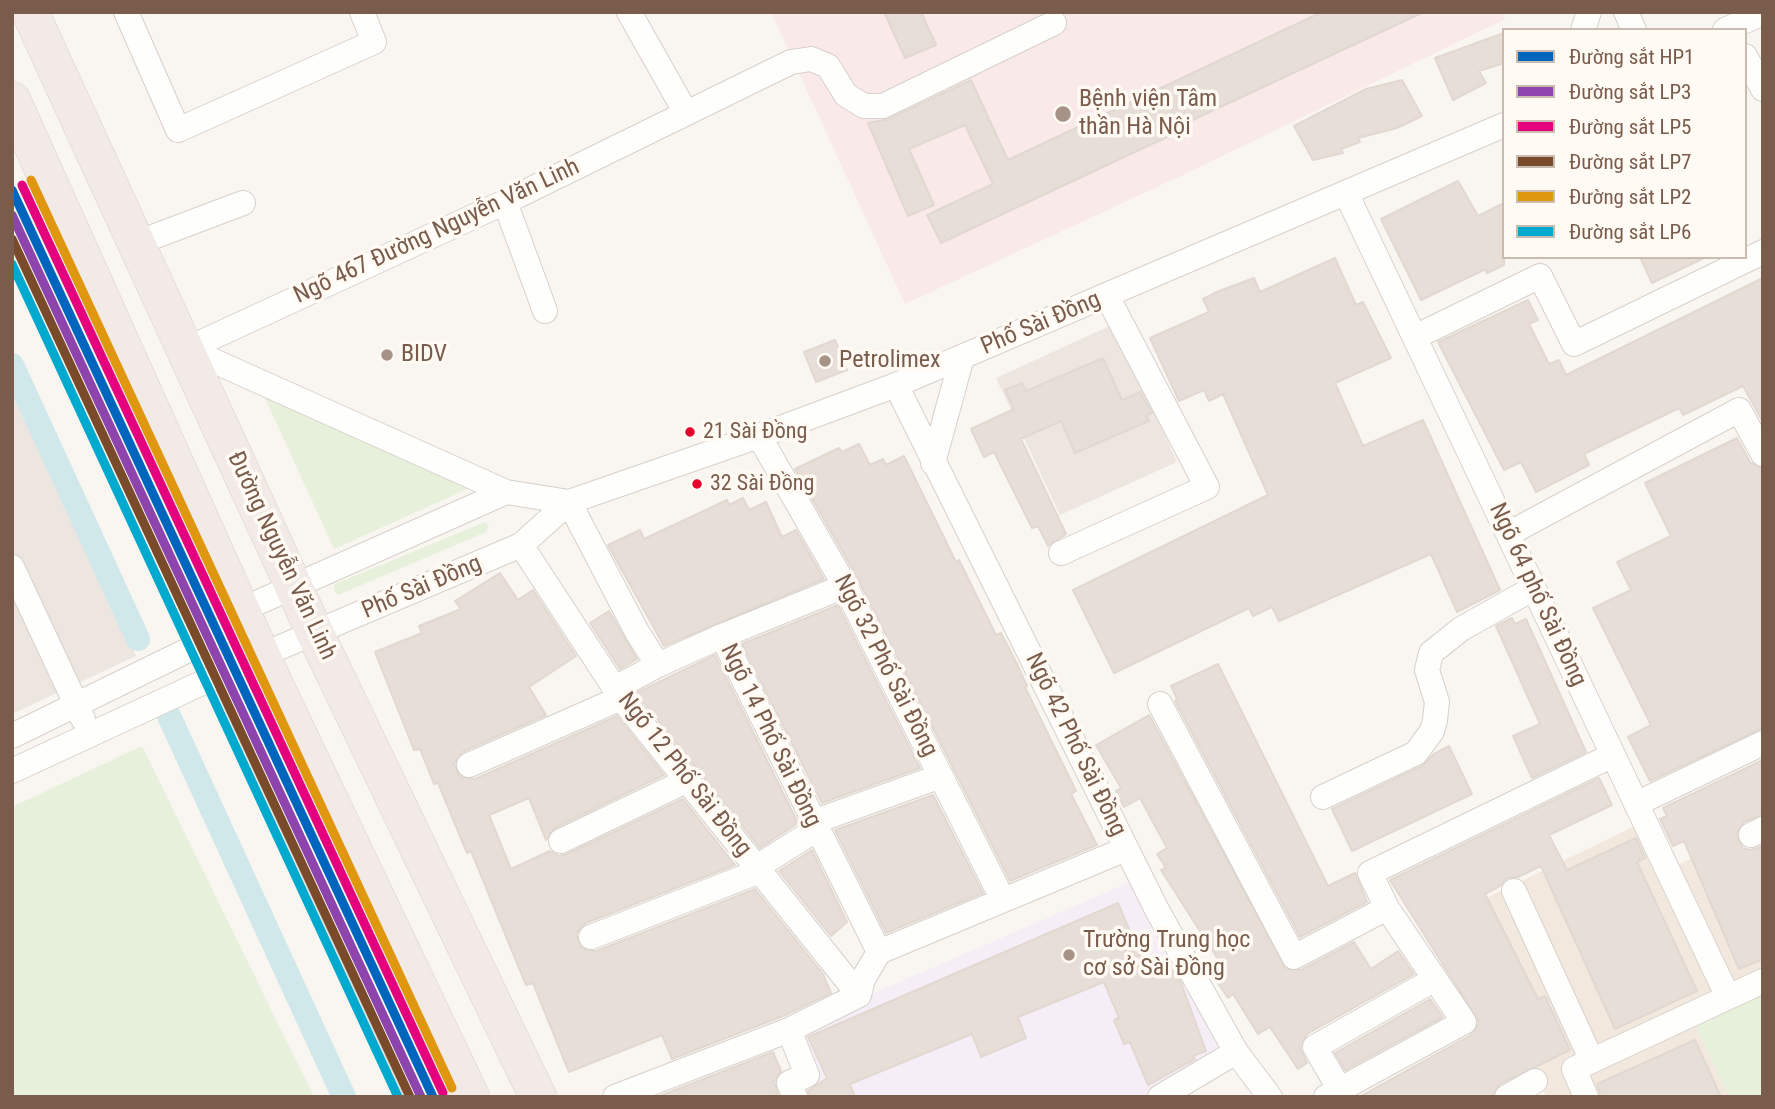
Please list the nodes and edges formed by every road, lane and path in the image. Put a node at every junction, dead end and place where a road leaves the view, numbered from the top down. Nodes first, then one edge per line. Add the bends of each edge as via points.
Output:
1 (30, 12) edge
2 (125, 12) edge
3 (362, 12) edge
4 (629, 12) edge
5 (1607, 12) edge
6 (1626, 12) edge
7 (1763, 13) edge
8 (1054, 23) dead end
9 (1728, 25) edge
10 (1614, 28) edge
11 (1633, 28) edge
12 (1747, 60) edge
13 (1763, 89) edge
14 (12, 100) edge
15 (685, 113) junction
16 (1502, 126) edge
17 (1346, 192) junction
18 (113, 197) junction
19 (505, 202) junction
20 (243, 203) dead end
21 (65, 216) junction
22 (137, 243) junction
23 (1763, 252) edge
24 (1107, 296) junction
25 (545, 311) dead end
26 (1415, 337) junction
27 (187, 349) junction
28 (962, 357) junction
29 (895, 385) junction
30 (759, 436) junction
31 (1763, 454) edge
32 (933, 463) junction
33 (506, 492) junction
34 (569, 502) junction
35 (1508, 534) junction
36 (522, 545) junction
37 (1061, 553) dead end
38 (12, 567) edge
39 (845, 586) junction
40 (294, 587) junction
41 (1534, 588) junction
42 (242, 610) junction
43 (315, 633) junction
44 (722, 636) junction
45 (262, 654) junction
46 (657, 665) junction
47 (222, 673) junction
48 (618, 693) junction
49 (1160, 704) dead end
50 (76, 706) junction
51 (90, 735) junction
52 (12, 736) edge
53 (1763, 743) edge
54 (1613, 755) junction
55 (470, 765) dead end
56 (12, 771) edge
57 (941, 776) junction
58 (686, 781) junction
59 (1323, 797) dead end
60 (1636, 804) junction
61 (815, 826) junction
62 (561, 841) dead end
63 (1126, 849) junction
64 (759, 869) junction
65 (1514, 891) dead end
66 (1003, 900) junction
67 (1387, 908) junction
68 (591, 937) dead end
69 (879, 952) junction
70 (1435, 979) junction
71 (1763, 981) edge
72 (859, 995) junction
73 (1728, 998) junction
74 (789, 1030) junction
75 (1236, 1052) junction
76 (1592, 1061) junction
77 (1535, 1081) dead end
78 (1336, 1094) edge
79 (418, 1097) edge
80 (471, 1097) edge
81 (538, 1097) edge
82 (615, 1097) edge
83 (795, 1097) edge
84 (1160, 1097) edge
85 (1270, 1097) edge
86 (1507, 1097) edge
87 (1586, 1097) edge

1 - 18 highway, Đường Nguyễn Văn Linh
2 - 3 street via 178,130 374,42
4 - 15 street
5 - 10 street
6 - 11 street
7 - 9 street
8 - 15 street, Ngõ 467 Đường Nguyễn Văn Linh via 883,106 864,106 846,95 828,66 811,59 791,62
12 - 13 street
14 - 21 highway
15 - 19 street, Ngõ 467 Đường Nguyễn Văn Linh
16 - 17 street, Phố Sài Đồng
17 - 24 street, Phố Sài Đồng
17 - 26 street, Ngõ 64 phố Sài Đồng
18 - 21 highway
18 - 22 highway, Đường Nguyễn Văn Linh
19 - 25 street
19 - 27 street, Ngõ 467 Đường Nguyễn Văn Linh
20 - 22 street
21 - 42 highway
22 - 27 highway, Đường Nguyễn Văn Linh
23 - 26 street via 1573,344 1540,276
24 - 28 street, Phố Sài Đồng
24 - 37 street via 1207,487
26 - 35 street, Ngõ 64 phố Sài Đồng
27 - 33 street, Phố Sài Đồng
27 - 40 highway, Đường Nguyễn Văn Linh
28 - 29 street, Phố Sài Đồng
28 - 32 street
29 - 30 street, Phố Sài Đồng
29 - 32 street, Ngõ 42 Phố Sài Đồng
30 - 34 street, Phố Sài Đồng
30 - 39 street, Ngõ 32 Phố Sài Đồng
31 - 35 street via 1739,410
32 - 63 street, Ngõ 42 Phố Sài Đồng
33 - 34 street, Phố Sài Đồng
33 - 40 street
34 - 36 street, Phố Sài Đồng
34 - 46 street
35 - 41 street, Ngõ 64 phố Sài Đồng
36 - 43 street, Phố Sài Đồng
36 - 48 street, Ngõ 12 Phố Sài Đồng
38 - 50 street
39 - 44 street, Ngõ 14 Phố Sài Đồng
39 - 57 street, Ngõ 32 Phố Sài Đồng
40 - 42 street
40 - 43 highway, Đường Nguyễn Văn Linh
41 - 54 street, Ngõ 64 phố Sài Đồng
41 - 59 street via 1461,629 1431,653 1427,670 1437,702 1436,720 1416,753
42 - 45 highway
42 - 50 street via 219,635
43 - 45 street, Phố Sài Đồng
43 - 81 highway, Đường Nguyễn Văn Linh
44 - 46 street, Ngõ 14 Phố Sài Đồng
44 - 61 street, Ngõ 14 Phố Sài Đồng
45 - 47 street, Phố Sài Đồng
45 - 80 highway
46 - 48 street, Ngõ 14 Phố Sài Đồng
47 - 51 street, Phố Sài Đồng
47 - 79 street
48 - 55 street, Ngõ 14 Phố Sài Đồng
48 - 58 street, Ngõ 12 Phố Sài Đồng
49 - 67 street via 1294,957
50 - 51 street
50 - 52 street
51 - 56 street, Phố Sài Đồng
53 - 60 street
54 - 60 street, Ngõ 64 phố Sài Đồng
54 - 67 street via 1370,873
57 - 61 street
57 - 66 street, Ngõ 32 Phố Sài Đồng
58 - 62 street
58 - 64 street, Ngõ 12 Phố Sài Đồng
60 - 73 street, Ngõ 64 phố Sài Đồng
61 - 64 street
61 - 69 street, Ngõ 14 Phố Sài Đồng
63 - 66 street
63 - 75 street, Ngõ 42 Phố Sài Đồng
64 - 68 street
64 - 72 street, Ngõ 12 Phố Sài Đồng
65 - 76 street
66 - 69 street
67 - 70 street
69 - 72 street
70 - 78 street via 1315,1047
70 - 78 street via 1464,1021
71 - 73 street
72 - 74 street
73 - 76 street
74 - 82 street
74 - 83 street via 807,1075 789,1083
75 - 84 street
75 - 85 street, Ngõ 42 Phố Sài Đồng
76 - 87 street via 1574,1069
77 - 86 street

